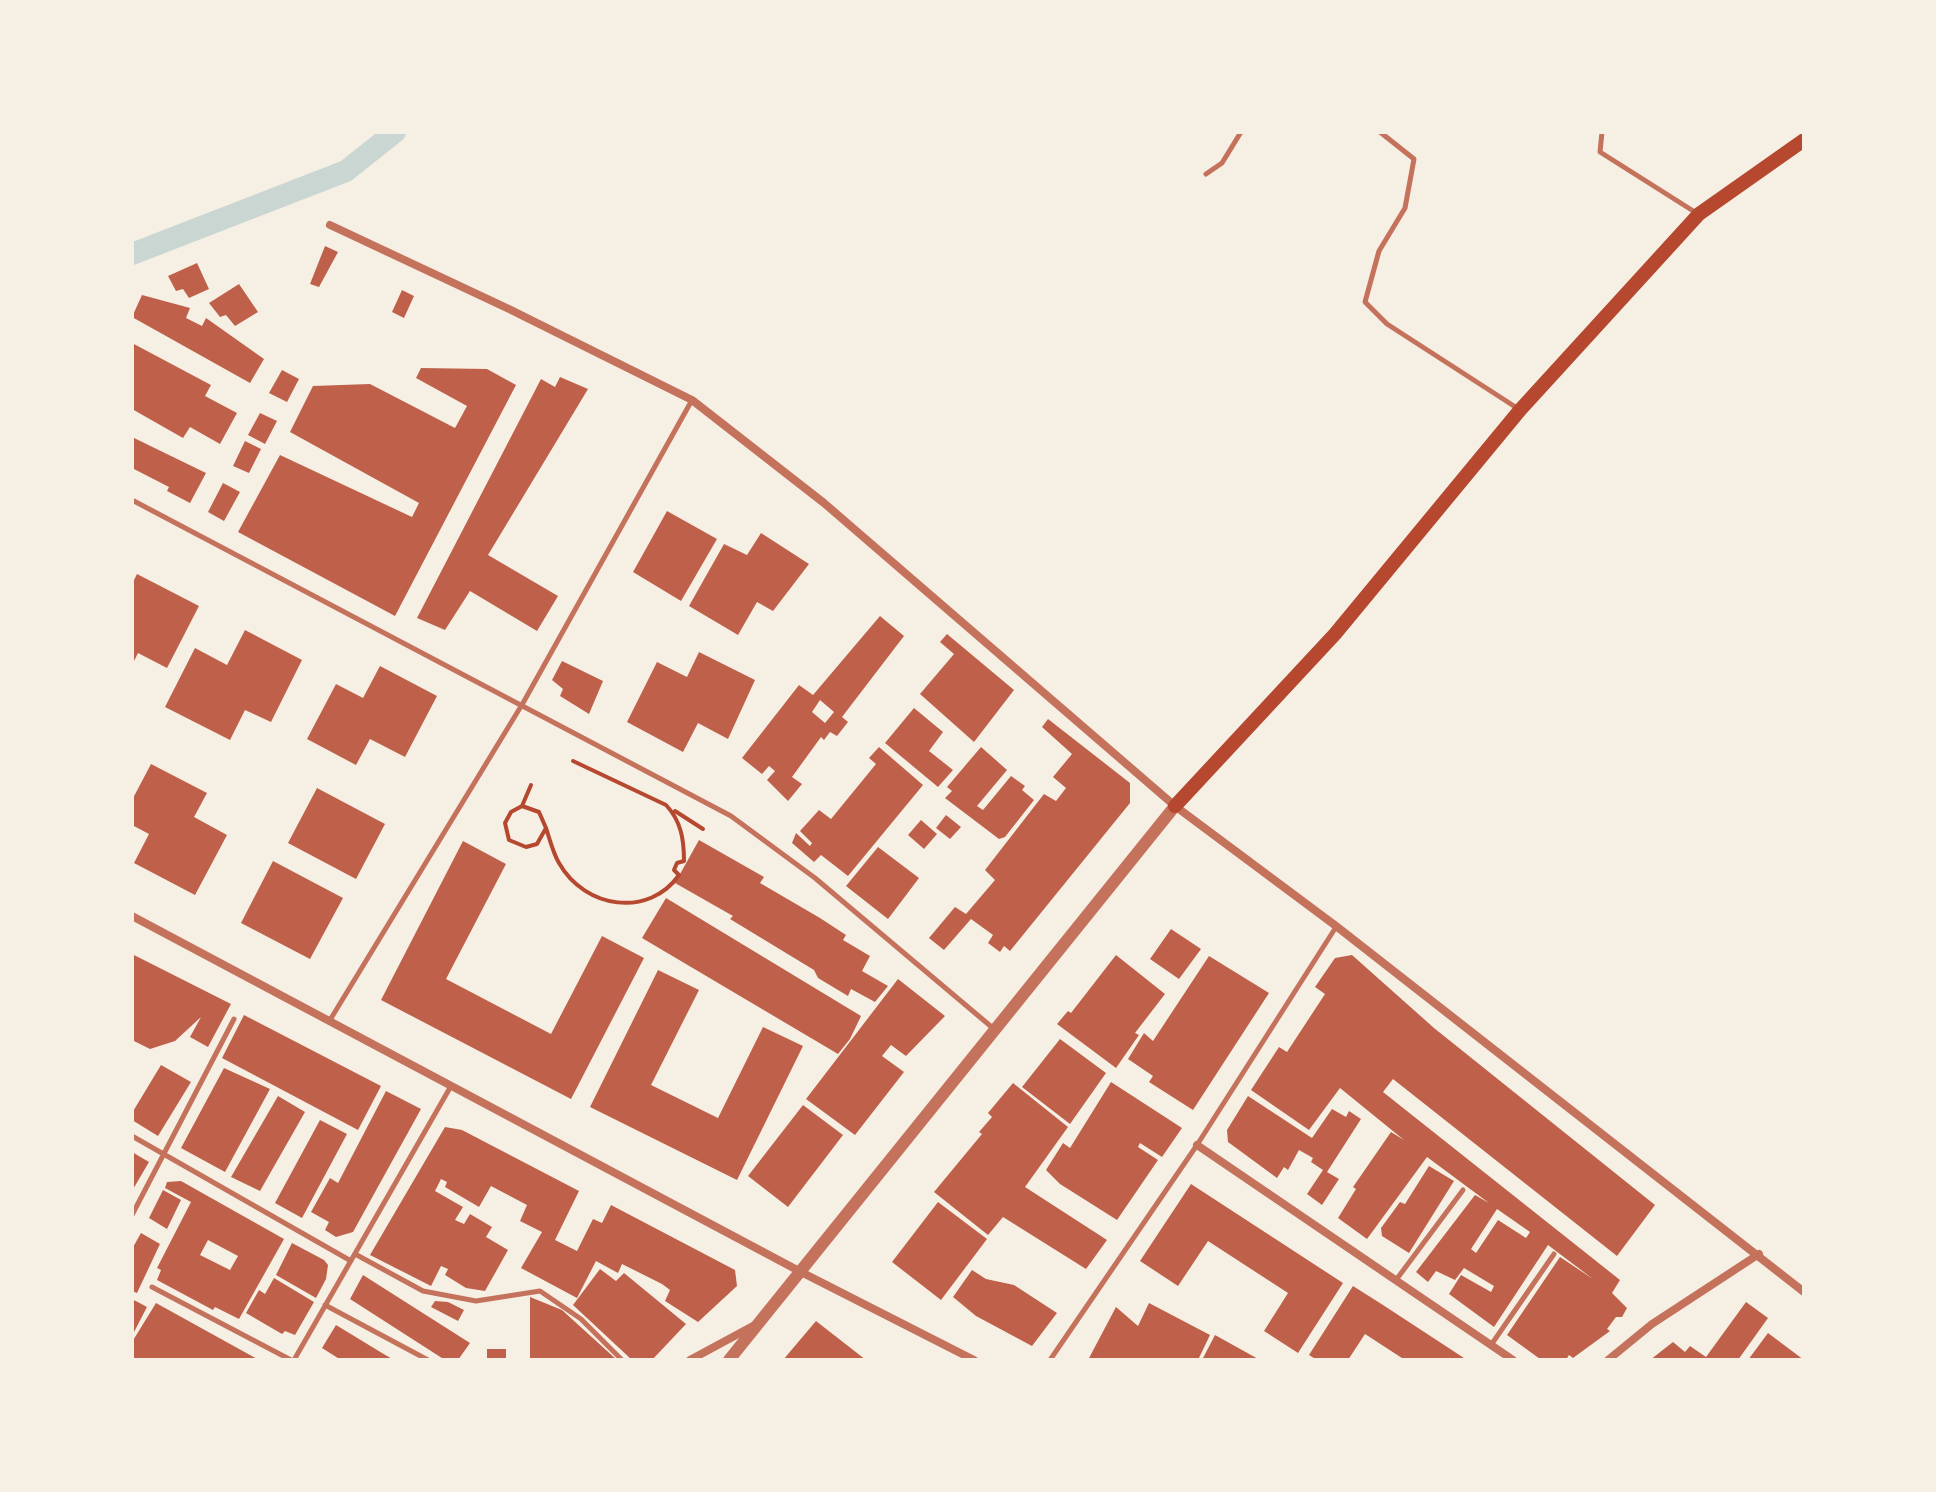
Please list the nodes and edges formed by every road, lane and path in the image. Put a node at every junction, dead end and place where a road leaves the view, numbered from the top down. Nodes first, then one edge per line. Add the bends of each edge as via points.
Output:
1 (1241, 132) edge
2 (1380, 132) edge
3 (1602, 132) edge
4 (1804, 140) edge
5 (1206, 174) dead end
6 (1699, 214) junction
7 (330, 225) dead end
8 (692, 400) junction
9 (1520, 410) junction
10 (132, 500) edge
11 (523, 703) junction
12 (573, 761) dead end
13 (531, 785) dead end
14 (666, 805) junction
15 (522, 806) junction
16 (1175, 806) junction
17 (546, 828) junction
18 (703, 829) dead end
19 (132, 916) edge
20 (1336, 926) junction
21 (234, 1019) dead end
22 (330, 1020) junction
23 (995, 1030) junction
24 (452, 1086) junction
25 (132, 1136) edge
26 (1197, 1145) junction
27 (163, 1154) junction
28 (1463, 1190) dead end
29 (132, 1215) edge
30 (355, 1254) junction
31 (1554, 1254) dead end
32 (1759, 1254) junction
33 (351, 1261) junction
34 (801, 1272) junction
35 (1396, 1280) junction
36 (152, 1287) dead end
37 (1804, 1292) edge
38 (325, 1305) junction
39 (760, 1322) junction
40 (1491, 1345) junction
41 (293, 1360) edge
42 (428, 1360) edge
43 (622, 1360) edge
44 (690, 1360) edge
45 (729, 1360) edge
46 (974, 1360) edge
47 (1050, 1360) edge
48 (1513, 1360) edge
49 (1608, 1360) edge

1 - 5 lane via 1222,163
2 - 9 lane via 1414,159 1405,208 1379,251 1365,302 1387,324
3 - 6 lane via 1600,152
4 - 6 main road
6 - 9 main road
7 - 8 street
8 - 11 lane
8 - 16 street via 824,503
9 - 16 main road via 1335,634
10 - 11 lane
11 - 22 lane
11 - 23 lane via 731,816 815,878
12 - 14 path
13 - 15 path
14 - 17 path via 680,826 684,861 677,863 674,870 679,875 673,884 646,902 615,903 582,888 559,863
14 - 18 path
15 - 17 path via 539,812
15 - 17 path via 505,823 509,840 532,846
16 - 20 street
16 - 23 street
19 - 22 street
20 - 26 lane
20 - 32 street
21 - 27 lane
22 - 24 street
23 - 34 street
24 - 30 lane
24 - 34 street
25 - 27 lane
26 - 35 street
26 - 47 lane
27 - 29 lane
27 - 33 lane
28 - 35 lane
30 - 33 lane
30 - 43 lane via 423,1291 476,1301 540,1291 581,1319
31 - 40 lane
32 - 37 street
32 - 49 street via 1652,1324
33 - 38 lane
34 - 39 street
34 - 46 street
35 - 40 street
36 - 41 lane
38 - 41 lane
38 - 42 lane
39 - 44 street
39 - 45 street
40 - 48 street

